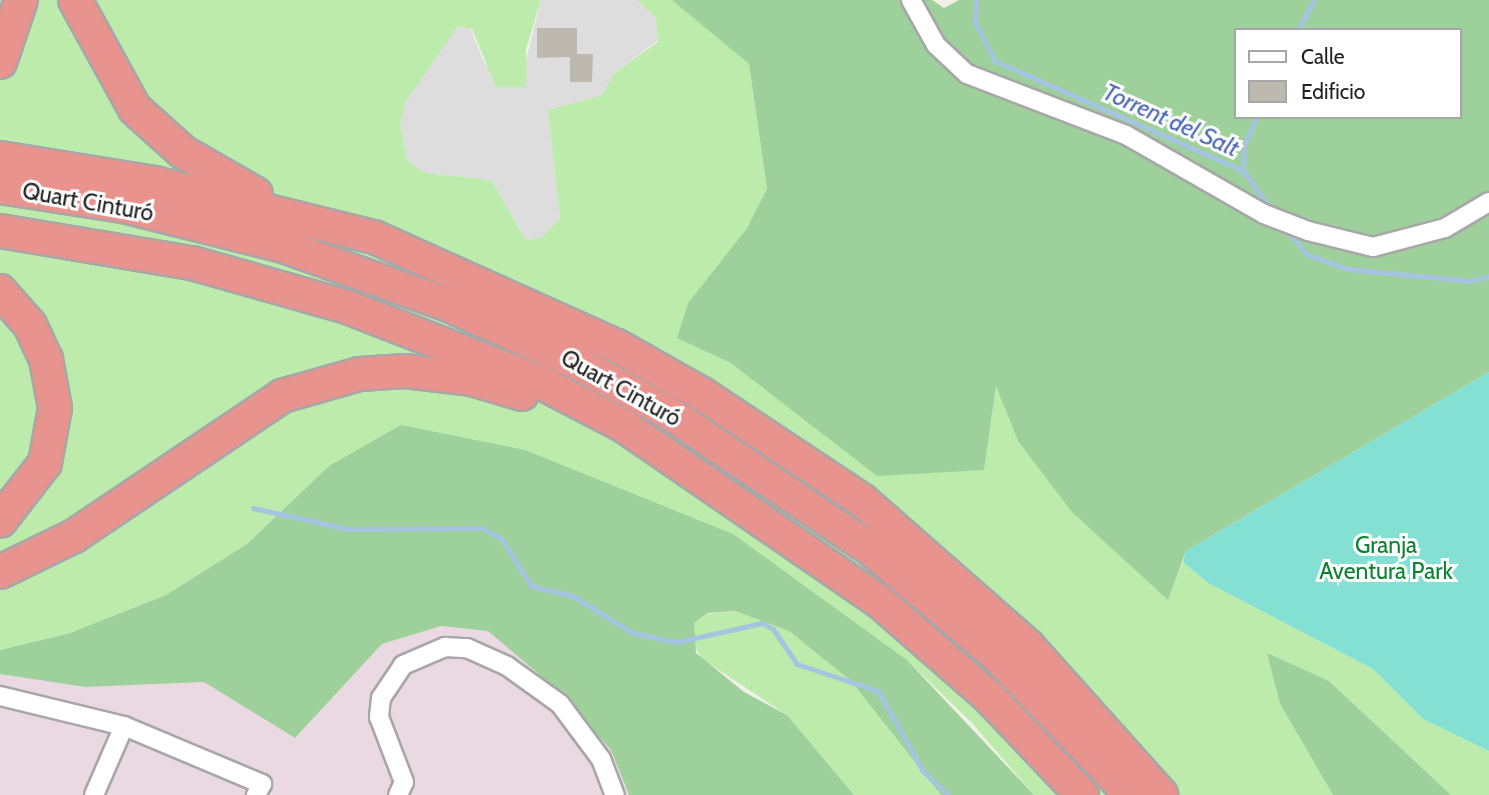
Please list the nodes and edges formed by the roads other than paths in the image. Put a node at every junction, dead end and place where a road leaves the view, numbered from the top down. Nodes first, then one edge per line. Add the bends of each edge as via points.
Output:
1 (21, 0) edge
2 (75, 0) edge
3 (911, 0) edge
4 (0, 62) edge
5 (0, 158) edge
6 (0, 187) edge
7 (1489, 202) edge
8 (288, 211) junction
9 (0, 231) edge
10 (0, 291) edge
11 (680, 464) junction
12 (0, 521) edge
13 (74, 536) junction
14 (0, 572) edge
15 (0, 589) edge
16 (0, 696) edge
17 (124, 726) junction
18 (94, 795) edge
19 (256, 795) edge
20 (398, 795) edge
21 (615, 795) edge
22 (1082, 795) edge
23 (1131, 795) edge
24 (1161, 795) edge

1 - 4 highway
2 - 8 highway via 135,109 183,152
3 - 7 street via 936,45 967,74 1126,135 1264,214 1308,231 1373,247 1445,228
5 - 8 highway
6 - 23 highway, Quart Cinturó via 122,206 280,245 446,304 581,365 669,413 872,550 995,654
8 - 24 highway via 464,272 714,401 863,501 1028,646
9 - 11 highway, Quart Cinturó via 192,263 347,307 538,382
10 - 12 highway via 36,336 55,408 45,463
11 - 13 highway via 528,396 471,379 405,371 360,374 282,396 251,413
11 - 22 highway, Quart Cinturó via 879,601 989,697
13 - 14 highway
13 - 15 highway via 48,562
16 - 17 street
17 - 18 street
17 - 19 street via 262,784
20 - 21 street via 404,782 379,717 381,698 403,665 445,647 467,648 507,666 561,704 601,758

